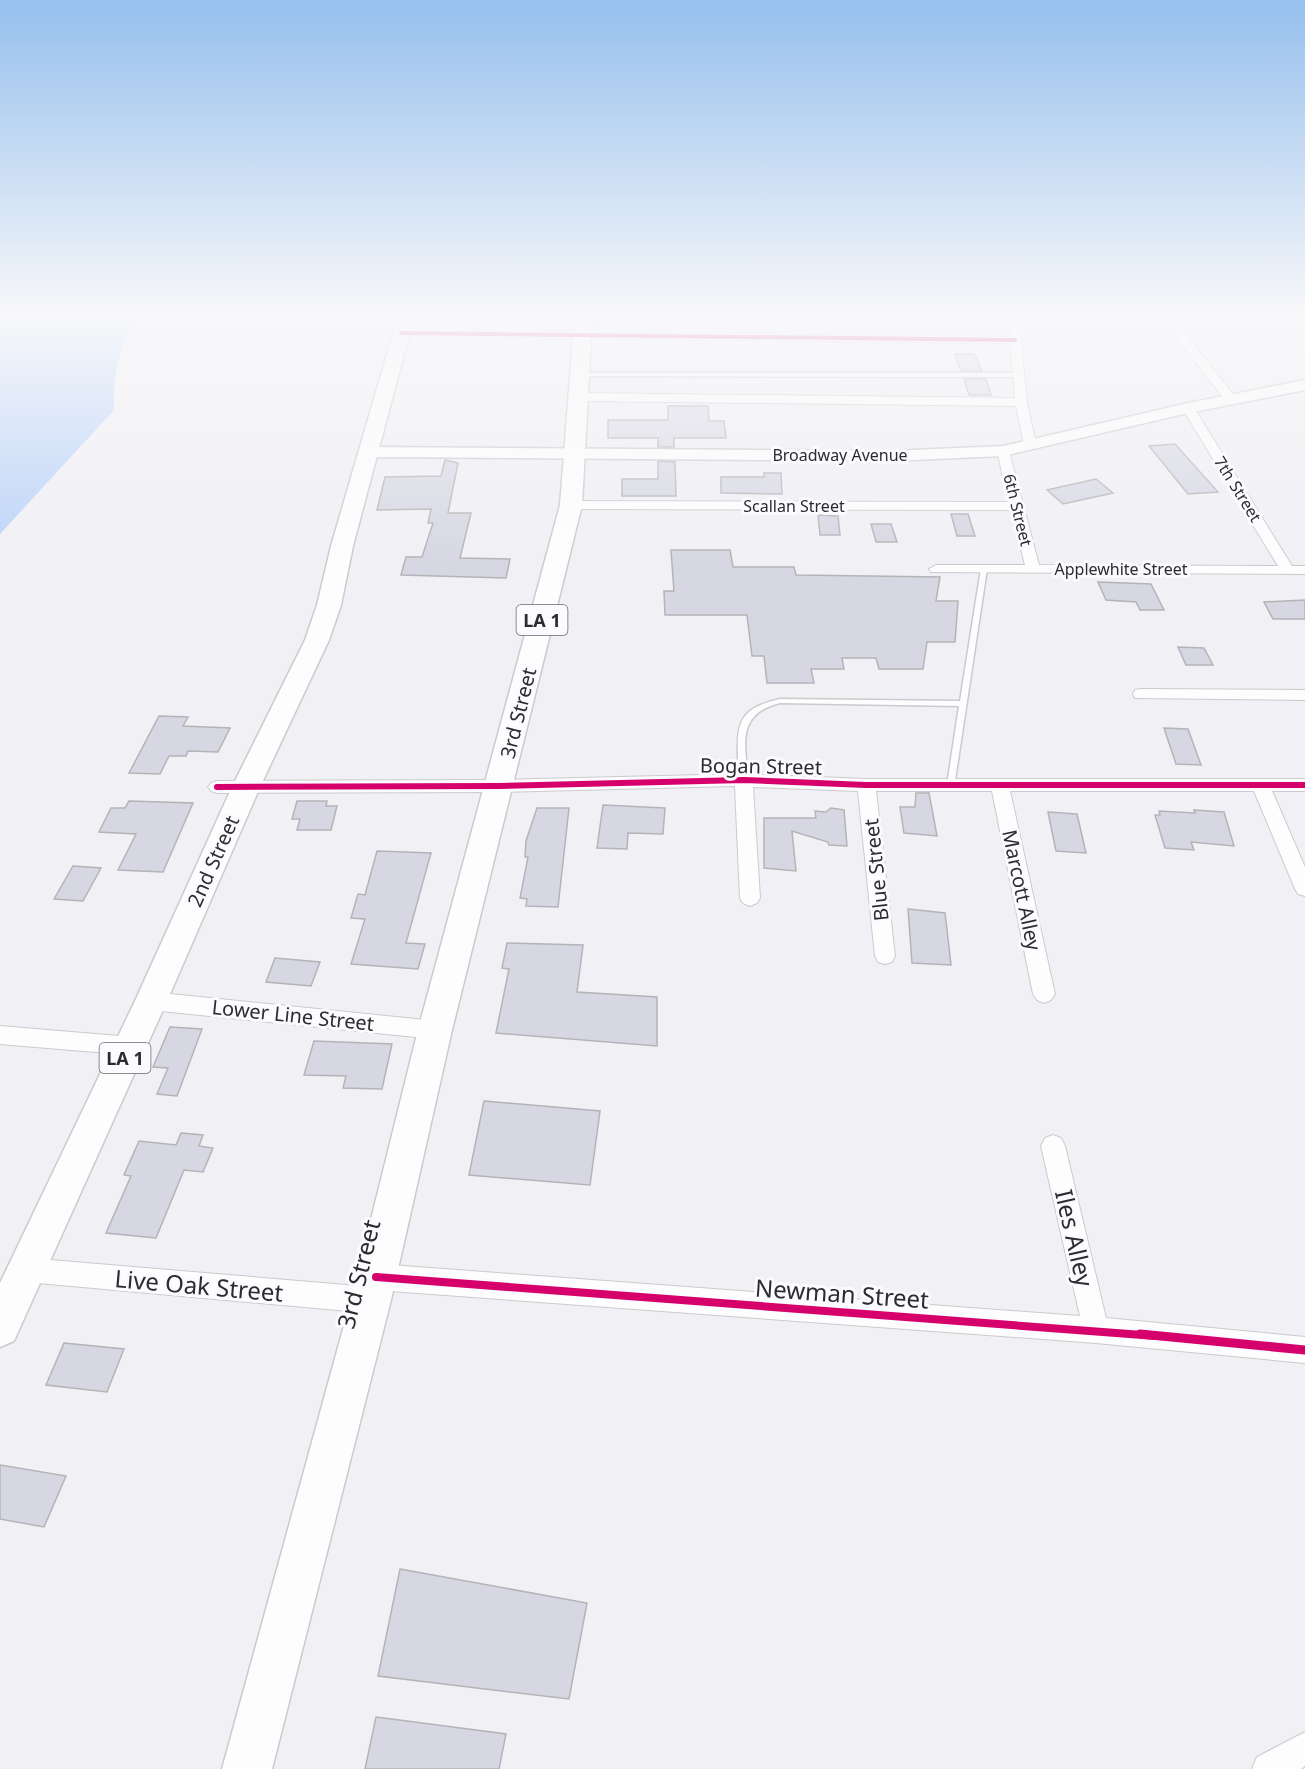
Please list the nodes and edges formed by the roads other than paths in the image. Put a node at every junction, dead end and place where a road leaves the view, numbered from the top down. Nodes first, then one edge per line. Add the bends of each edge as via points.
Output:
1 (384, 396) edge
2 (1021, 396) edge
3 (1228, 396) edge
4 (1253, 396) edge
5 (578, 397) joint
6 (1231, 400) junction
7 (1021, 402) junction
8 (1188, 408) junction
9 (1030, 445) junction
10 (368, 452) junction
11 (577, 452) junction
12 (1003, 452) junction
13 (571, 505) junction
14 (1017, 506) junction
15 (936, 569) dead end
16 (984, 569) junction
17 (1033, 569) junction
18 (1287, 569) junction
19 (1305, 570) edge
20 (1141, 694) dead end
21 (1305, 694) edge
22 (963, 704) junction
23 (744, 780) junction
24 (866, 785) junction
25 (951, 785) junction
26 (1260, 785) junction
27 (1305, 785) edge
28 (500, 786) junction
29 (1000, 786) junction
30 (231, 787) junction
31 (1305, 889) edge
32 (750, 898) dead end
33 (885, 956) dead end
34 (1044, 994) dead end
35 (151, 1001) junction
36 (435, 1030) junction
37 (0, 1035) edge
38 (130, 1046) junction
39 (1053, 1146) dead end
40 (27, 1270) junction
41 (374, 1288) junction
42 (0, 1327) edge
43 (1096, 1330) junction
44 (1305, 1350) edge
45 (1305, 1748) edge
46 (247, 1769) edge
47 (1269, 1769) edge

1 - 10 main road, 2nd Street / LA 1
2 - 7 street, 6th Street
3 - 6 street
4 - 6 main road, Broadway Avenue
5 - 7 street
5 - 11 main road, 3rd Street / LA 1
6 - 8 main road, Broadway Avenue
7 - 9 street, 6th Street
8 - 9 main road, Broadway Avenue
8 - 18 street, 7th Street
9 - 12 main road, Broadway Avenue
10 - 11 main road, Broadway Avenue
10 - 30 main road, 2nd Street / LA 1 via 317,640
11 - 12 main road, Broadway Avenue via 890,456
11 - 13 main road, 3rd Street / LA 1
12 - 14 street, 6th Street
13 - 14 street, Scallan Street
13 - 28 main road, 3rd Street / LA 1
14 - 17 street, 6th Street
15 - 16 street, Applewhite Street
16 - 17 street, Applewhite Street
16 - 22 lane
17 - 18 street, Applewhite Street
18 - 19 street, Applewhite Street
20 - 21 street
22 - 23 lane via 762,703 745,722
22 - 25 lane
23 - 24 street, Bogan Street
23 - 28 street, Bogan Street
23 - 32 street
24 - 25 street, Bogan Street
24 - 33 street, Blue Street
25 - 29 street, Bogan Street
26 - 27 street, Bogan Street
26 - 29 street, Bogan Street
26 - 31 street
28 - 30 street, Bogan Street
28 - 36 main road, 3rd Street / LA 1
29 - 34 street, Marcott Alley
30 - 35 main road, 2nd Street / LA 1
35 - 36 street, Lower Line Street
35 - 38 main road, 2nd Street / LA 1
36 - 41 main road, 3rd Street / LA 1
37 - 38 street
38 - 40 main road, 2nd Street / LA 1
39 - 43 street, Iles Alley
40 - 41 street, Live Oak Street
40 - 42 main road, 2nd Street / LA 1
41 - 43 street, Newman Street
41 - 46 main road, 3rd Street / LA 1
43 - 44 street, Newman Street
45 - 47 street

